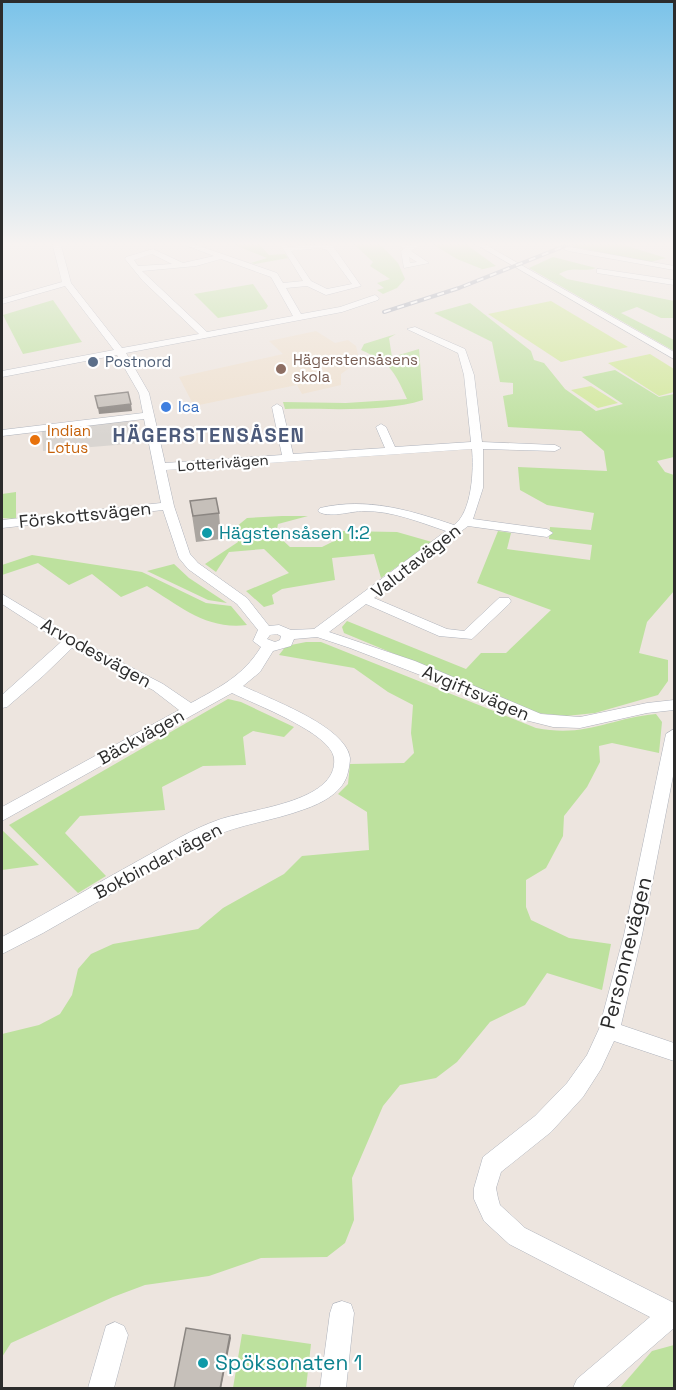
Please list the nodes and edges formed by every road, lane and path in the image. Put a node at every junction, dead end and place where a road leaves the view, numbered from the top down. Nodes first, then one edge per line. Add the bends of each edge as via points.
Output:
1 (86, 307) edge
2 (178, 307) edge
3 (294, 307) edge
4 (348, 307) edge
5 (589, 307) edge
6 (297, 315) junction
7 (412, 329) dead end
8 (205, 335) junction
9 (120, 351) junction
10 (675, 356) edge
11 (2, 374) edge
12 (277, 407) dead end
13 (147, 416) junction
14 (381, 426) dead end
15 (2, 433) edge
16 (476, 445) junction
17 (555, 448) dead end
18 (391, 450) junction
19 (288, 458) junction
20 (158, 467) junction
21 (168, 506) junction
22 (324, 511) dead end
23 (466, 522) junction
24 (2, 524) edge
25 (455, 531) junction
26 (548, 533) dead end
27 (2, 598) edge
28 (366, 599) junction
29 (504, 601) dead end
30 (266, 630) junction
31 (318, 633) junction
32 (288, 635) junction
33 (70, 641) junction
34 (269, 646) junction
35 (231, 687) junction
36 (2, 702) edge
37 (675, 705) edge
38 (190, 710) junction
39 (675, 734) edge
40 (2, 815) edge
41 (2, 946) edge
42 (609, 1030) junction
43 (675, 1052) edge
44 (342, 1313) dead end
45 (673, 1316) edge
46 (115, 1335) dead end
47 (101, 1389) edge
48 (333, 1389) edge
49 (586, 1389) edge

1 - 9 street
2 - 8 street
3 - 6 street
4 - 6 street
5 - 10 street
6 - 8 street
7 - 16 street, Valutavägen via 462,351 469,375
8 - 9 street
9 - 11 street
9 - 13 street via 144,393
12 - 19 street, Lotterivägen
13 - 15 street
13 - 20 street
14 - 18 street
16 - 17 street
16 - 18 street, Lotterivägen
16 - 23 street, Valutavägen via 479,477
18 - 19 street, Lotterivägen
19 - 20 street, Lotterivägen
20 - 21 street
21 - 24 street, Förskottsvägen
21 - 30 street via 187,560 242,601
22 - 25 street via 358,506 390,508
23 - 25 street, Valutavägen
23 - 26 street, Valutavägen
25 - 28 street, Valutavägen
27 - 33 street, Arvodesvägen
28 - 29 street, Valutavägen via 444,633 467,636
28 - 31 street, Valutavägen
30 - 32 street via 279,629
30 - 34 street via 260,638
31 - 32 street
31 - 37 street, Avgiftsvägen via 548,721 567,723 651,705
32 - 34 street via 286,643
33 - 36 street
33 - 38 street, Arvodesvägen via 158,687
34 - 35 street, Bäckvägen via 255,669
35 - 38 street, Bäckvägen
35 - 41 street, Bokbindarvägen via 318,730 335,743 343,758 341,772 327,792 312,801 225,824 190,840
38 - 40 street, Bäckvägen
39 - 42 street, Personnevägen
42 - 43 street
42 - 45 street, Personnevägen via 594,1062 560,1108 491,1165 486,1177 486,1199 492,1213 517,1236
44 - 48 street
45 - 49 street
46 - 47 street

